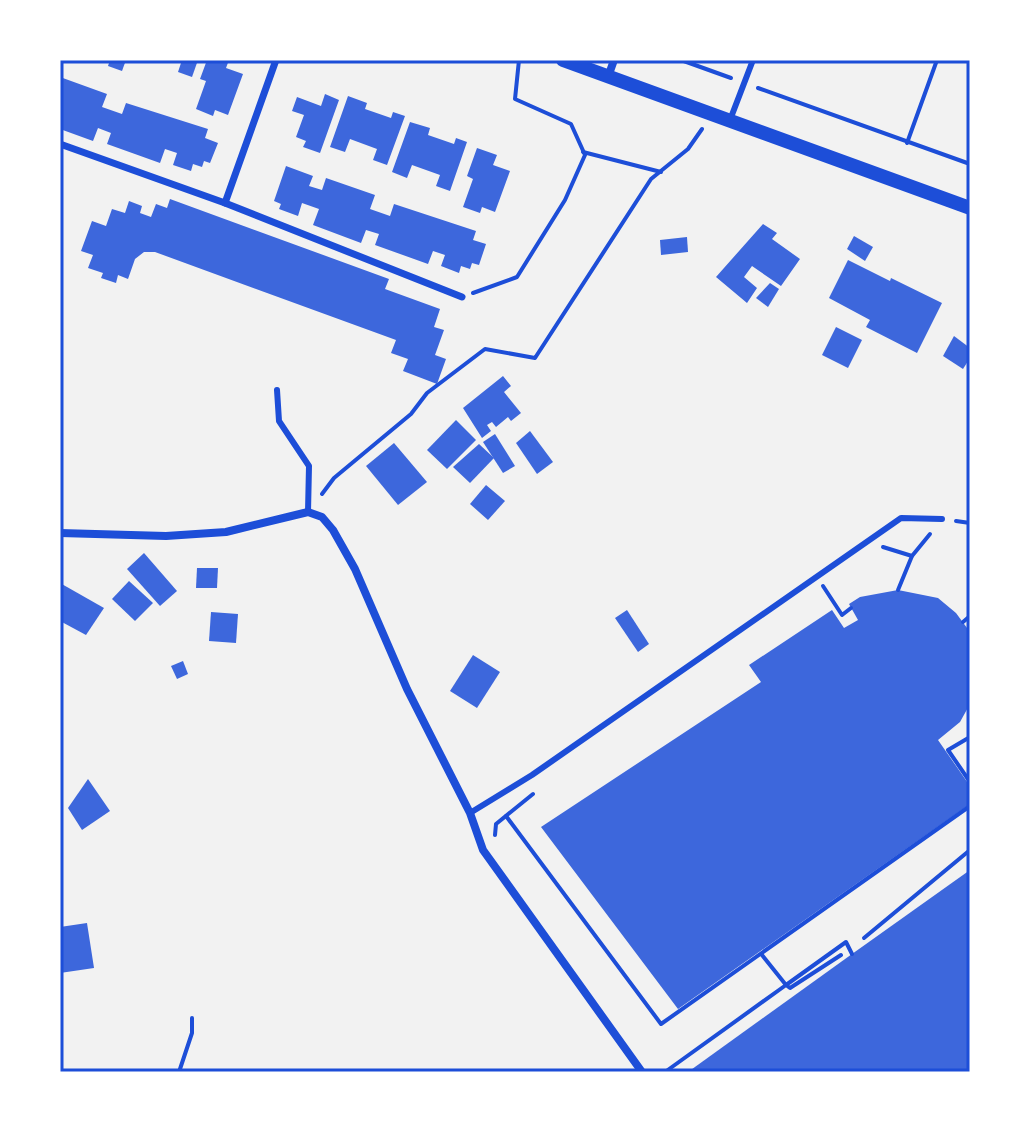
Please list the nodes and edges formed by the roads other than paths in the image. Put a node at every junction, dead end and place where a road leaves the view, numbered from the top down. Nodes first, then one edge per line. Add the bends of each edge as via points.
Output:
1 (276, 60) edge
2 (563, 60) edge
3 (614, 60) edge
4 (753, 60) edge
5 (608, 77) junction
6 (730, 120) junction
7 (60, 144) edge
8 (225, 203) junction
9 (970, 208) edge
10 (462, 297) road end
11 (277, 390) dead end
12 (308, 512) junction
13 (942, 519) road end
14 (60, 533) edge
15 (470, 813) junction
16 (642, 1072) edge

1 - 8 street
2 - 5 street
3 - 5 street
4 - 6 lane
5 - 6 street
6 - 9 street
7 - 8 street
8 - 10 street
11 - 12 lane via 279,421 309,466
12 - 14 street via 226,532
12 - 15 street via 322,517 333,530 355,569 407,689
13 - 15 lane via 901,518
15 - 16 street via 483,850

